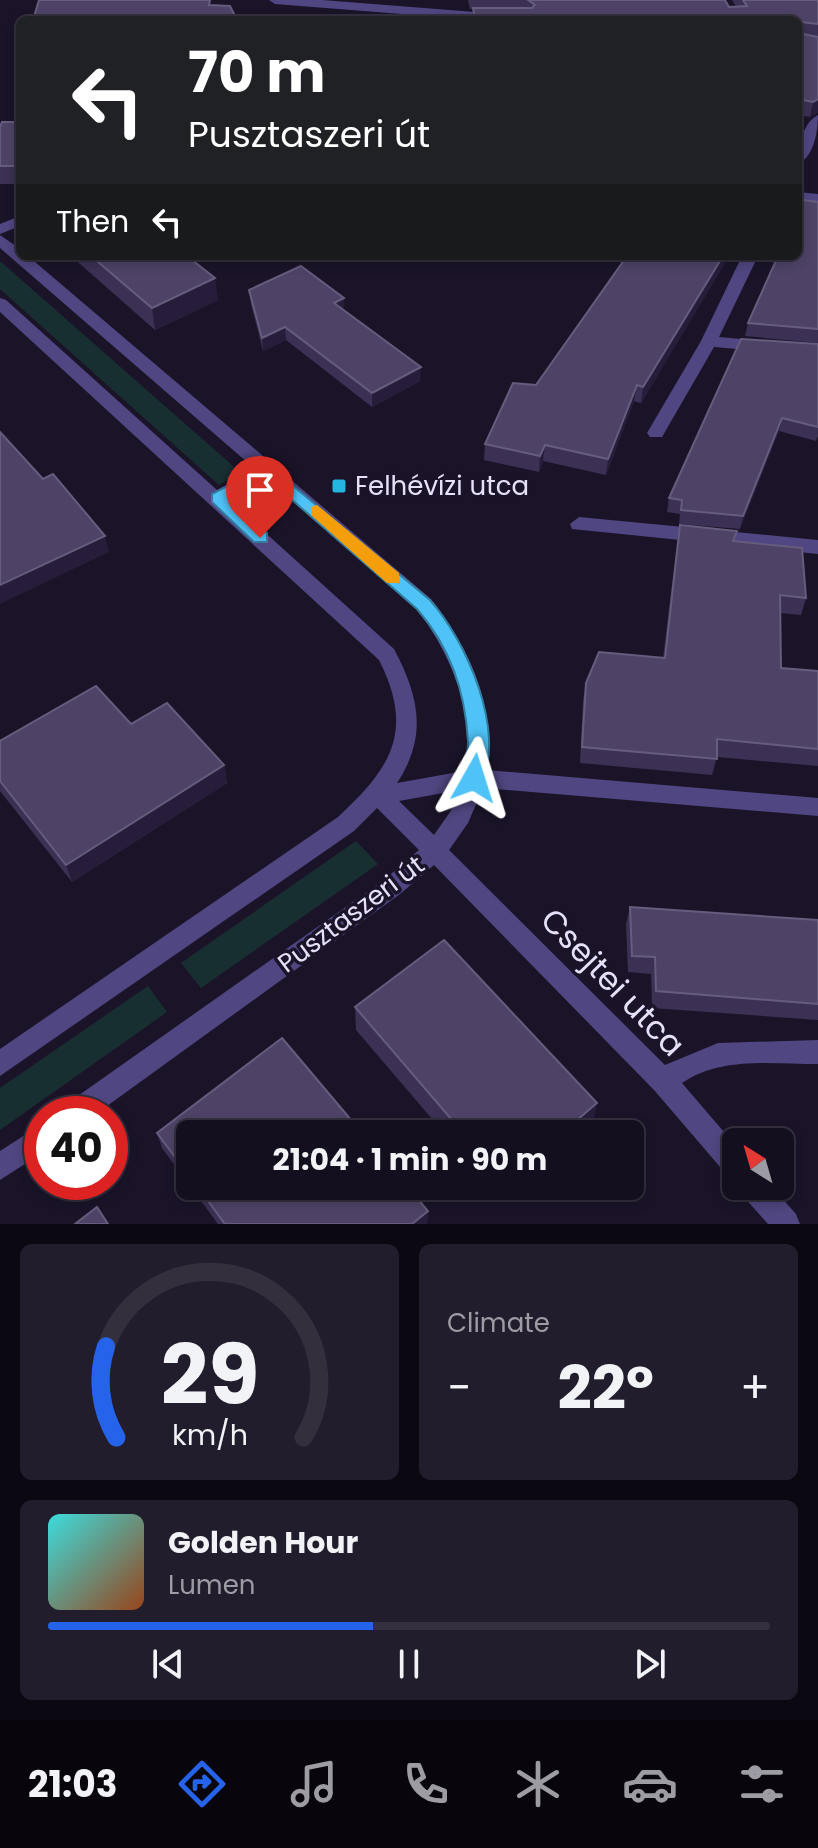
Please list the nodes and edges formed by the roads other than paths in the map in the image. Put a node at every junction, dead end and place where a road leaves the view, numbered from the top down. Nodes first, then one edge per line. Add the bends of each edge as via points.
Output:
1 (275, 0) edge
2 (394, 0) edge
3 (422, 10) junction
4 (484, 16) edge
5 (818, 119) edge
6 (802, 152) edge
7 (0, 240) edge
8 (16, 254) edge
9 (23, 260) edge
10 (748, 260) edge
11 (0, 303) edge
12 (709, 341) junction
13 (818, 351) edge
14 (656, 433) dead end
15 (268, 470) junction
16 (218, 498) junction
17 (579, 524) dead end
18 (818, 547) edge
19 (474, 778) junction
20 (379, 795) junction
21 (818, 807) edge
22 (436, 849) junction
23 (818, 1052) edge
24 (0, 1064) edge
25 (663, 1081) junction
26 (99, 1096) edge
27 (24, 1150) edge
28 (722, 1150) edge
29 (0, 1167) edge
30 (765, 1200) edge
31 (786, 1224) edge

1 - 3 street
2 - 3 street
3 - 4 street
5 - 6 street
7 - 8 street, Pusztaszeri út
9 - 15 street, Pusztaszeri út
10 - 12 street
11 - 16 street
12 - 13 street
12 - 14 street
15 - 16 street
15 - 19 street, Pusztaszeri út via 424,604 444,628 470,690 478,743
16 - 20 street via 387,655 405,685 410,720 403,756
17 - 18 street
19 - 20 street
19 - 21 street
19 - 22 street, Pusztaszeri út via 461,816
20 - 22 street, Csejtei utca
20 - 24 street via 346,824
22 - 25 street, Csejtei utca
22 - 26 street, Pusztaszeri út via 392,887
23 - 25 street via 722,1053 686,1063
25 - 28 street, Csejtei utca
27 - 29 street
30 - 31 street

